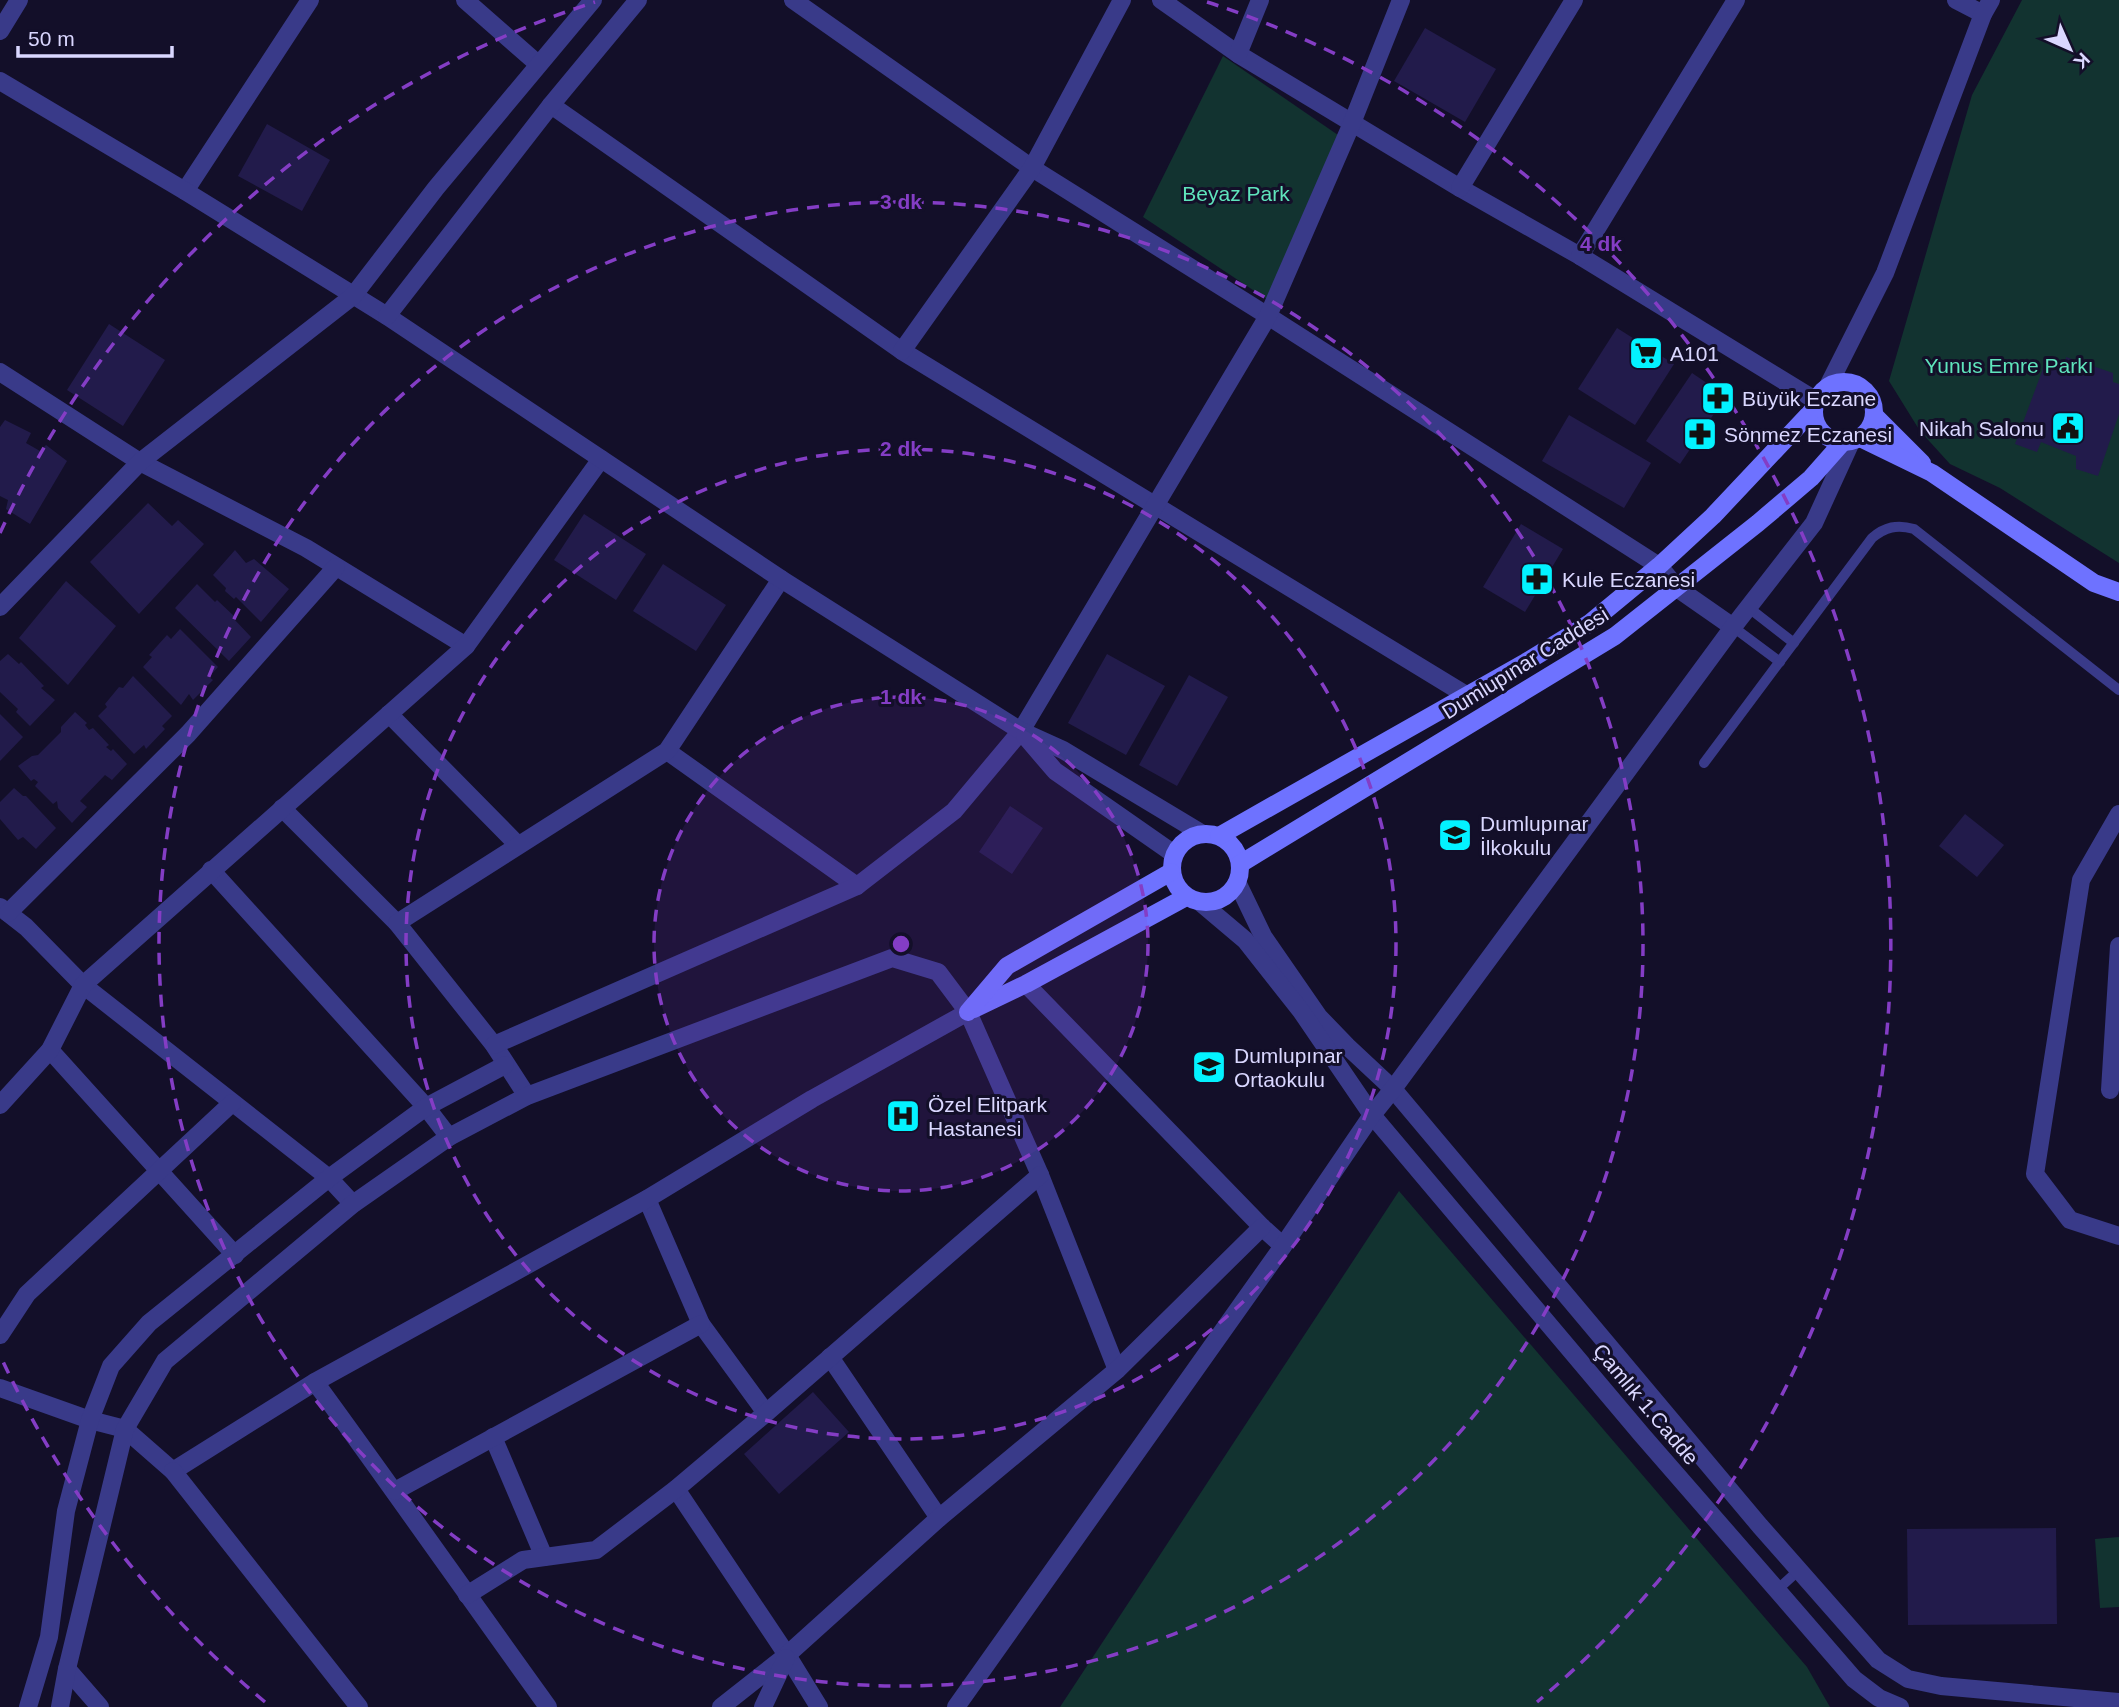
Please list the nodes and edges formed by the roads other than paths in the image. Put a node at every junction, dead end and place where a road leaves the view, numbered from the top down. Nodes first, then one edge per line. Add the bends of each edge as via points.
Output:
1 (19, 0) edge
2 (310, 0) edge
3 (465, 0) edge
4 (593, 0) edge
5 (638, 0) edge
6 (793, 0) edge
7 (1122, 0) edge
8 (1161, 0) edge
9 (1260, 0) edge
10 (1401, 0) edge
11 (1574, 0) edge
12 (1736, 0) edge
13 (1955, 0) edge
14 (1987, 7) edge
15 (0, 31) edge
16 (1238, 54) junction
17 (538, 64) junction
18 (0, 81) edge
19 (551, 105) junction
20 (1352, 123) junction
21 (1032, 168) junction
22 (1460, 188) junction
23 (185, 191) junction
24 (1580, 256) junction
25 (353, 296) junction
26 (387, 316) junction
27 (1268, 316) junction
28 (902, 351) junction
29 (0, 372) edge
30 (1828, 386) junction
31 (1814, 405) junction
32 (1874, 415) junction
33 (1851, 441) junction
34 (601, 459) junction
35 (141, 462) junction
36 (1932, 473) junction
37 (1157, 505) junction
38 (1658, 566) junction
39 (336, 567) junction
40 (781, 579) junction
41 (1677, 588) junction
42 (2119, 592) edge
43 (0, 607) edge
44 (1749, 608) junction
45 (1733, 627) junction
46 (1794, 643) junction
47 (466, 646) junction
48 (1780, 662) junction
49 (2119, 690) edge
50 (1466, 695) junction
51 (388, 715) junction
52 (1021, 731) junction
53 (667, 751) junction
54 (1704, 763) dead end
55 (282, 808) junction
56 (2119, 814) edge
57 (1210, 835) junction
58 (518, 845) junction
59 (1173, 863) junction
60 (211, 870) junction
61 (1238, 873) junction
62 (857, 886) junction
63 (1193, 899) junction
64 (4, 910) edge
65 (397, 922) junction
66 (2119, 946) edge
67 (1026, 984) junction
68 (83, 985) junction
69 (968, 1012) junction
70 (494, 1045) junction
71 (50, 1050) junction
72 (505, 1065) junction
73 (1393, 1089) junction
74 (2110, 1090) dead end
75 (527, 1096) junction
76 (232, 1103) junction
77 (0, 1105) edge
78 (426, 1107) junction
79 (1372, 1115) junction
80 (449, 1137) junction
81 (159, 1171) junction
82 (1040, 1175) junction
83 (329, 1178) junction
84 (647, 1199) junction
85 (353, 1204) junction
86 (1262, 1227) junction
87 (2119, 1236) edge
88 (1283, 1247) junction
89 (235, 1255) junction
90 (702, 1324) junction
91 (0, 1335) edge
92 (830, 1357) junction
93 (1117, 1370) junction
94 (315, 1382) junction
95 (0, 1388) edge
96 (766, 1413) junction
97 (89, 1420) junction
98 (125, 1429) junction
99 (493, 1437) junction
100 (173, 1471) junction
101 (676, 1489) junction
102 (395, 1491) junction
103 (939, 1518) junction
104 (544, 1557) junction
105 (1799, 1570) junction
106 (1777, 1590) junction
107 (467, 1595) junction
108 (787, 1655) junction
109 (67, 1669) junction
110 (2119, 1702) edge
111 (28, 1707) edge
112 (60, 1707) edge
113 (100, 1707) edge
114 (359, 1707) edge
115 (548, 1707) edge
116 (721, 1707) edge
117 (763, 1707) edge
118 (819, 1707) edge
119 (956, 1707) edge
120 (1900, 1707) edge

1 - 15 street
2 - 23 street
3 - 17 street
4 - 17 street
5 - 19 street
6 - 21 street
7 - 21 street
8 - 16 street
9 - 16 street
10 - 20 street
11 - 22 street
12 - 24 street
13 - 14 street
14 - 30 street via 1885,273
16 - 20 street
17 - 25 street
18 - 23 street
19 - 26 street
19 - 28 street
20 - 22 street
20 - 27 street
21 - 27 street
21 - 28 street
22 - 24 street
23 - 25 street
24 - 31 street
25 - 26 street
25 - 35 street
26 - 34 street
27 - 37 street
27 - 38 street
28 - 37 street
29 - 35 street
30 - 31 main road
30 - 32 main road via 1856,384 1870,397
31 - 33 main road via 1814,420 1824,436
31 - 38 main road, Dumlupınar Caddesi via 1713,516
32 - 33 main road via 1872,424
32 - 36 main road
33 - 36 main road
33 - 41 main road, Dumlupınar Caddesi
33 - 44 street via 1814,523
34 - 40 street
34 - 47 street
35 - 39 street
35 - 43 street
36 - 42 main road via 2094,583
37 - 50 street
37 - 52 street
38 - 41 street
38 - 50 main road, Dumlupınar Caddesi via 1590,624
39 - 47 street
39 - 64 street via 188,734
40 - 52 street
40 - 53 street
41 - 45 street
41 - 61 main road, Dumlupınar Caddesi via 1615,636
44 - 45 street
44 - 46 lane
45 - 48 lane
45 - 73 street
46 - 48 lane
46 - 49 lane via 1872,538 1886,528 1905,526
47 - 51 street
48 - 54 lane
50 - 57 main road, Dumlupınar Caddesi
51 - 55 street
51 - 58 street
52 - 57 street via 1063,750
52 - 59 street via 1055,771
52 - 62 street via 954,811
53 - 58 street
53 - 62 street
55 - 60 street
55 - 65 street
56 - 87 street via 2081,880 2035,1174 2070,1220
57 - 59 main road via 1185,840
57 - 61 main road via 1233,847
58 - 65 street
59 - 63 main road via 1176,886
59 - 69 main road via 1007,966
60 - 68 street
60 - 78 street
61 - 63 main road via 1228,894 1215,901
61 - 73 street via 1263,936 1320,1017
62 - 70 street
63 - 67 main road
63 - 79 street, Çamlık 1.Cadde via 1245,940 1301,1011
64 - 68 street
65 - 70 street
66 - 74 street
67 - 69 main road
67 - 86 street
68 - 71 street
68 - 76 street
69 - 75 street via 938,972 892,958
69 - 82 street
69 - 84 street
70 - 72 street
71 - 77 street
71 - 81 street
72 - 75 street
72 - 78 street
73 - 79 street
73 - 105 street
75 - 80 street
76 - 81 street
76 - 83 street
78 - 80 street
78 - 83 street
79 - 88 street
79 - 106 street, Çamlık 1.Cadde
80 - 85 street
81 - 89 street
81 - 91 street via 26,1294
82 - 92 street
82 - 93 street
83 - 85 street
83 - 89 street
84 - 90 street
84 - 94 street
85 - 98 street via 165,1361
86 - 88 street
86 - 93 street
88 - 119 street
89 - 97 street via 149,1323 111,1366
90 - 96 street
90 - 99 street
92 - 96 street
92 - 103 street
93 - 103 street
94 - 100 street
94 - 102 street
95 - 97 street
96 - 101 street
97 - 98 street
97 - 111 street via 66,1511 49,1637
98 - 100 street
98 - 109 street
99 - 102 street
99 - 104 street
100 - 114 street
101 - 104 street via 596,1550
101 - 108 street
102 - 107 street
103 - 108 street
104 - 107 street via 523,1560
105 - 106 lane
105 - 110 street via 1878,1660 1908,1679
106 - 120 street, Çamlık 1.Cadde via 1854,1679
107 - 115 street
108 - 116 street
108 - 117 street
108 - 118 street
109 - 112 street
109 - 113 street

